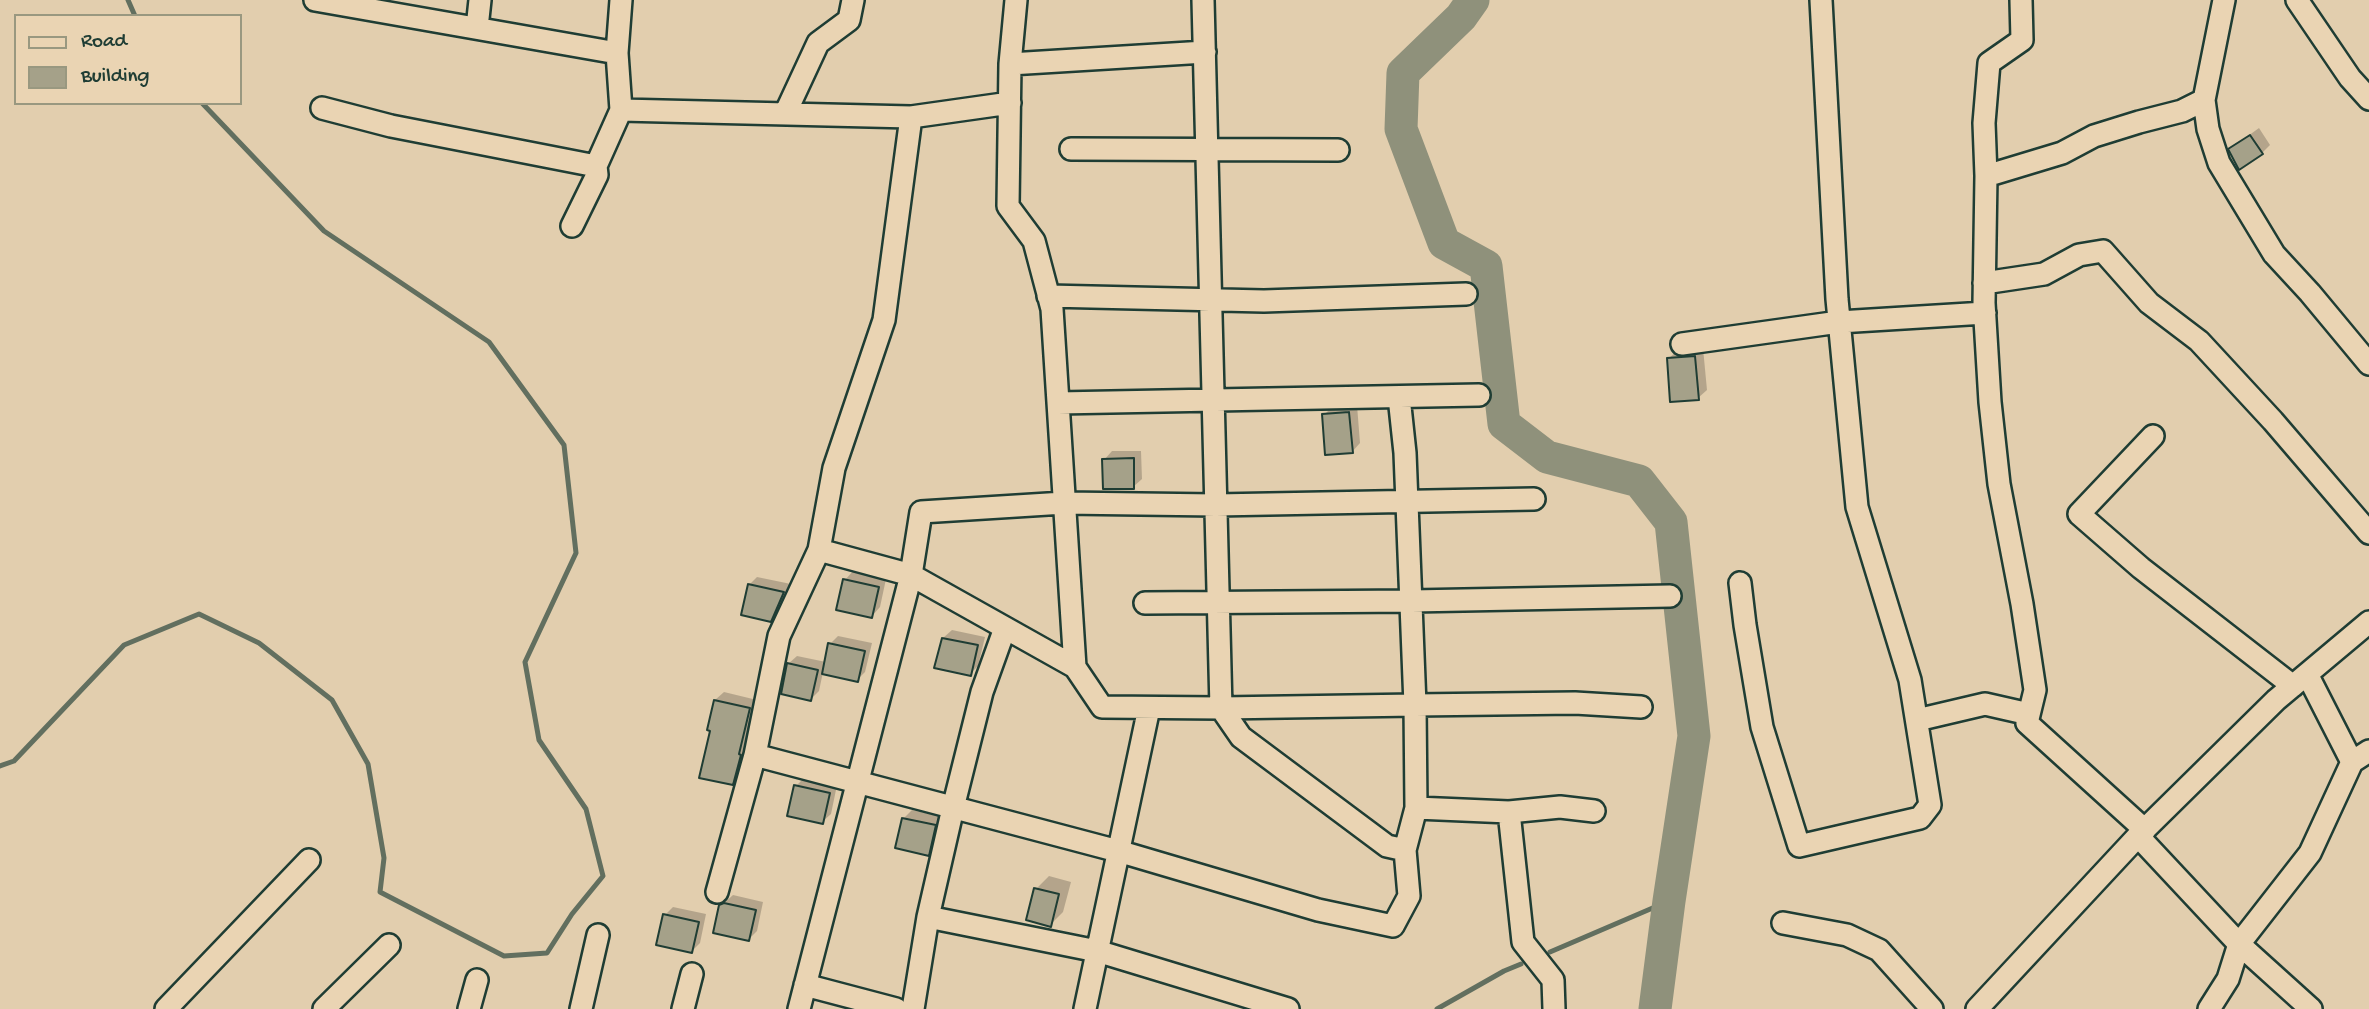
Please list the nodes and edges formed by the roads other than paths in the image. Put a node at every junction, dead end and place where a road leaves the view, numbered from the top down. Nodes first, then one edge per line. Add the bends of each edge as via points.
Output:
1 (315, 0) edge
2 (480, 0) edge
3 (621, 0) edge
4 (853, 0) edge
5 (1016, 0) edge
6 (1203, 0) edge
7 (1821, 0) edge
8 (2021, 0) edge
9 (2224, 0) edge
10 (2297, 0) edge
11 (357, 4) edge
12 (477, 28) junction
13 (617, 52) junction
14 (1205, 52) junction
15 (1010, 64) junction
16 (2369, 99) edge
17 (2204, 100) junction
18 (1010, 103) junction
19 (322, 108) dead end
20 (621, 110) junction
21 (785, 114) junction
22 (911, 117) junction
23 (1071, 149) dead end
24 (1208, 149) junction
25 (1338, 150) dead end
26 (596, 166) junction
27 (1986, 176) junction
28 (572, 226) dead end
29 (1984, 283) junction
30 (1466, 294) dead end
31 (1048, 296) junction
32 (1211, 300) junction
33 (1985, 313) junction
34 (1839, 322) junction
35 (1682, 344) dead end
36 (2369, 365) edge
37 (1479, 395) dead end
38 (1399, 397) junction
39 (1214, 399) junction
40 (1058, 403) junction
41 (2153, 436) dead end
42 (1534, 499) dead end
43 (1407, 500) junction
44 (1064, 503) junction
45 (1216, 505) junction
46 (2369, 533) edge
47 (819, 550) junction
48 (911, 575) junction
49 (1740, 583) dead end
50 (1670, 596) dead end
51 (1412, 601) junction
52 (1145, 603) dead end
53 (1219, 604) junction
54 (2369, 622) edge
55 (1005, 628) junction
56 (1075, 667) junction
57 (2300, 680) junction
58 (1415, 705) junction
59 (1641, 707) dead end
60 (1149, 708) junction
61 (1221, 709) junction
62 (2029, 713) junction
63 (1917, 720) junction
64 (755, 755) junction
65 (2361, 757) edge
66 (857, 783) junction
67 (1416, 807) junction
68 (953, 808) junction
69 (1594, 811) dead end
70 (1509, 812) junction
71 (2141, 833) junction
72 (1405, 850) junction
73 (1118, 851) junction
74 (309, 860) dead end
75 (717, 892) dead end
76 (928, 917) junction
77 (1783, 923) dead end
78 (598, 935) dead end
79 (2239, 944) junction
80 (389, 945) dead end
81 (1097, 951) junction
82 (692, 974) dead end
83 (477, 980) dead end
84 (805, 985) junction
85 (166, 1009) edge
86 (324, 1009) edge
87 (469, 1009) edge
88 (581, 1009) edge
89 (683, 1009) edge
90 (799, 1009) edge
91 (896, 1009) edge
92 (913, 1009) edge
93 (1084, 1009) edge
94 (1288, 1009) edge
95 (1554, 1009) edge
96 (1933, 1009) edge
97 (1977, 1009) edge
98 (2209, 1009) edge
99 (2311, 1009) edge

1 - 11 street
2 - 12 street
3 - 13 street
4 - 21 street via 849,20 818,43
5 - 15 street
6 - 14 street
7 - 34 street
8 - 27 street via 2022,40 1989,63
9 - 17 street
10 - 16 street
11 - 12 street
12 - 13 street
13 - 20 street
14 - 15 street
14 - 24 street
15 - 18 street
17 - 27 street
17 - 36 street via 2219,163 2274,254
18 - 22 street
18 - 31 street via 1008,206 1034,240
19 - 26 street via 390,126
20 - 21 street
20 - 26 street
21 - 22 street
22 - 47 street via 884,320 834,468
23 - 24 street
24 - 25 street
24 - 32 street
26 - 28 street via 597,175
27 - 29 street
29 - 33 street
29 - 46 street via 2044,274 2079,255 2102,251 2149,303 2199,341
30 - 32 street
31 - 32 street
31 - 40 street
32 - 39 street
33 - 34 street
33 - 62 street via 1999,484 2035,690
34 - 35 street
34 - 63 street via 1857,507 1910,680
37 - 38 street
38 - 39 street
38 - 43 street
39 - 40 street
39 - 45 street
40 - 44 street
41 - 57 street via 2079,514 2141,568
42 - 43 street
43 - 45 street
43 - 51 street
44 - 45 street
44 - 48 street via 920,512
44 - 56 street
45 - 53 street
47 - 48 street
47 - 64 street via 779,636
48 - 55 street
48 - 66 street
49 - 63 street via 1762,727 1798,846 1920,818 1930,805
50 - 51 street
51 - 53 street
51 - 58 street
52 - 53 street
53 - 61 street
54 - 57 street
55 - 56 street
55 - 68 street via 982,692
56 - 60 street via 1102,707
57 - 65 street
57 - 71 street
58 - 59 street
58 - 61 street
58 - 67 street
60 - 61 street
60 - 73 street
61 - 72 street via 1241,737 1387,846
62 - 63 street via 1985,704
62 - 71 street via 2026,723
64 - 66 street
64 - 75 street
65 - 79 street via 2310,853
66 - 68 street
66 - 84 street
67 - 70 street
67 - 72 street
68 - 73 street
68 - 76 street
69 - 70 street via 1559,807
70 - 95 street via 1523,942 1553,980
71 - 79 street
71 - 97 street
72 - 73 street via 1409,896 1393,926 1318,910
73 - 81 street
74 - 85 street
76 - 81 street
76 - 92 street
77 - 96 street via 1847,935 1879,950
78 - 88 street
79 - 98 street via 2228,979
79 - 99 street
80 - 86 street
81 - 93 street
81 - 94 street
82 - 89 street
83 - 87 street
84 - 90 street
84 - 91 street

